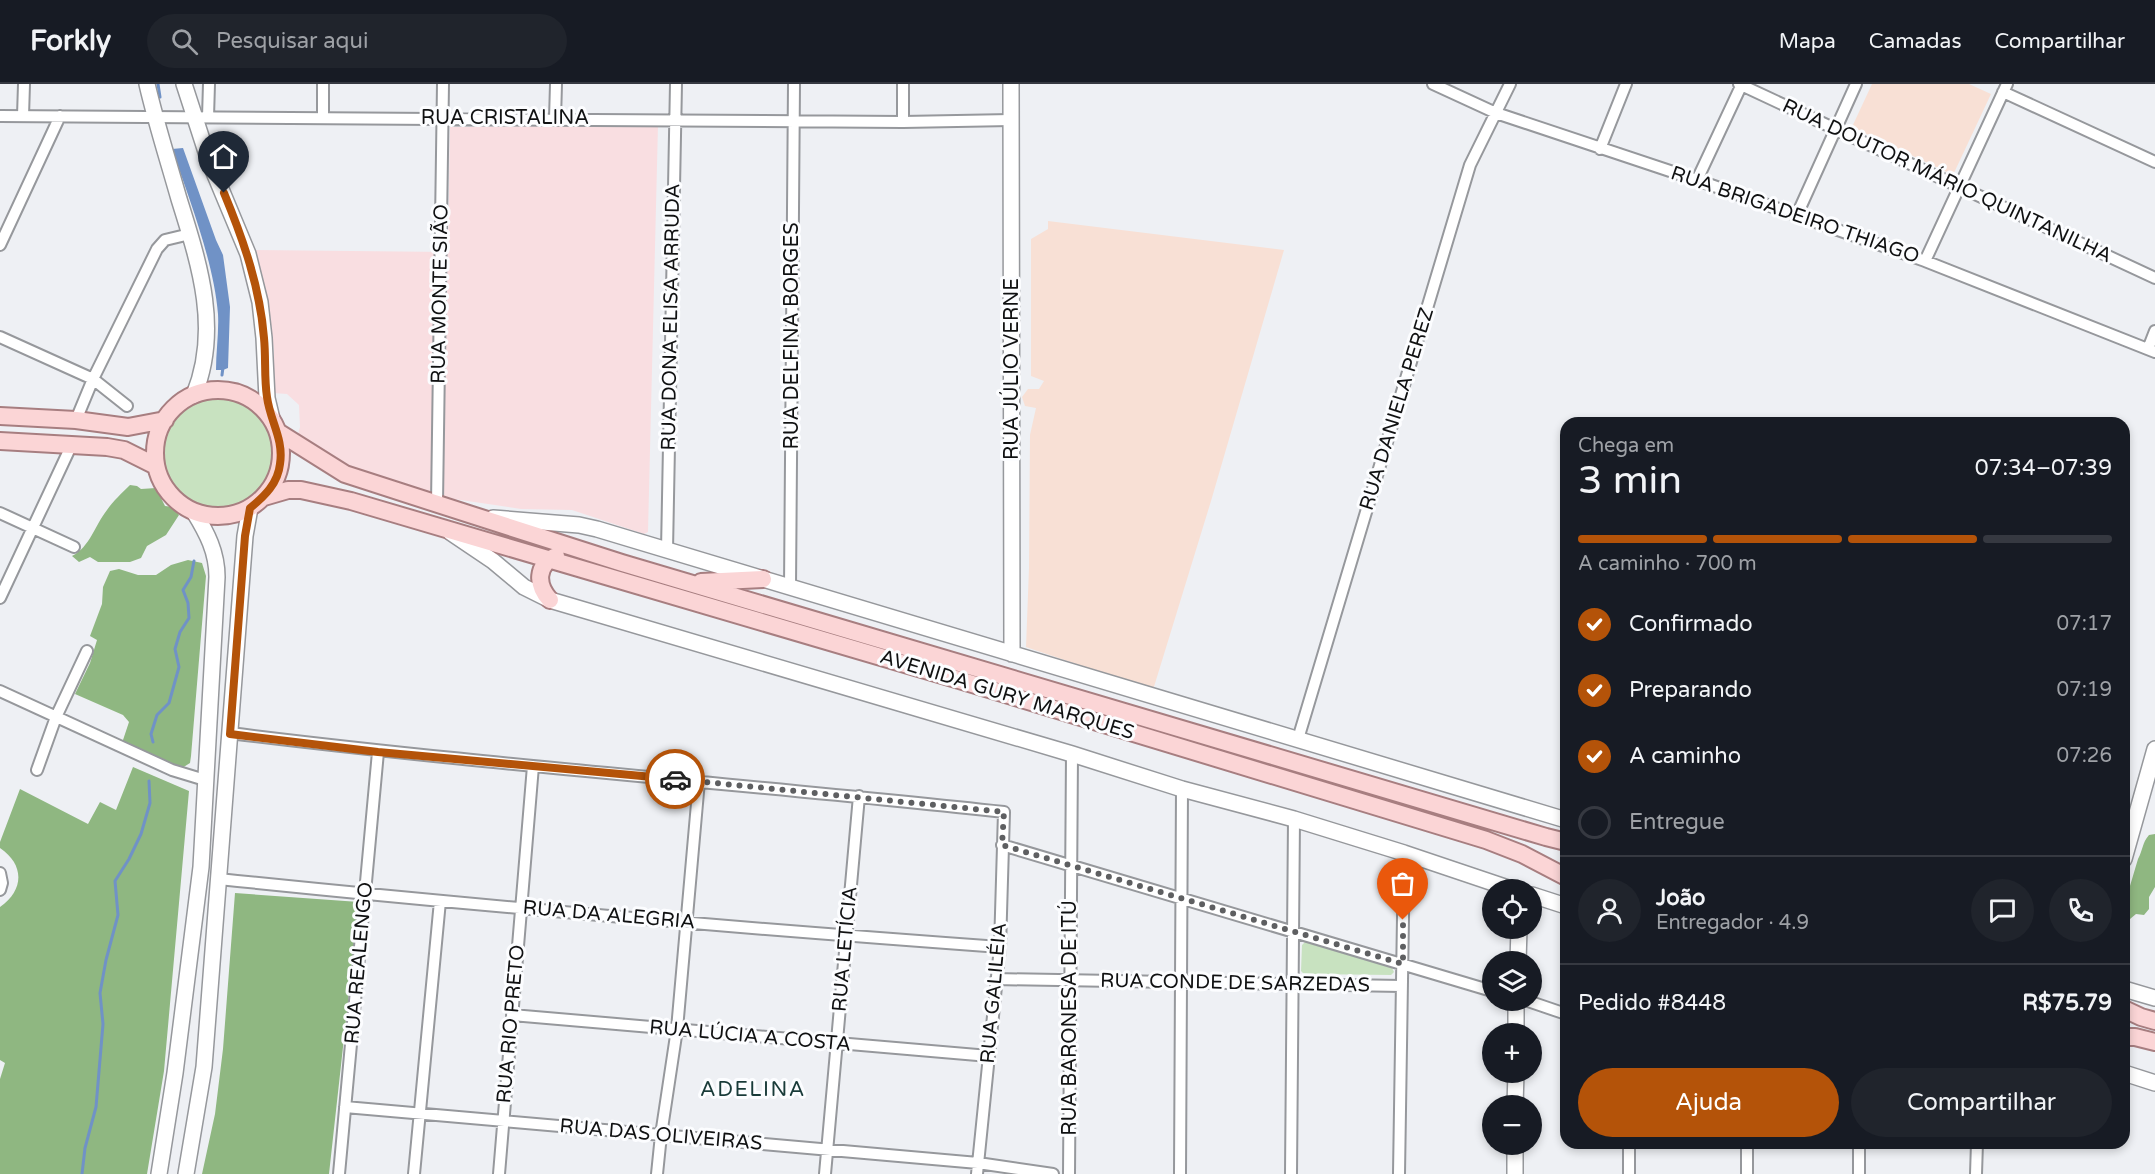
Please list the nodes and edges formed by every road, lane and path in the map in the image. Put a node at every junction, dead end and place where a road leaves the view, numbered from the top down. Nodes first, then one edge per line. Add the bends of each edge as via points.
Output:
1 (24, 84) edge
2 (147, 84) edge
3 (184, 84) edge
4 (209, 84) edge
5 (323, 84) edge
6 (443, 84) edge
7 (556, 84) edge
8 (675, 84) edge
9 (794, 84) edge
10 (903, 84) edge
11 (1011, 84) edge
12 (1433, 84) edge
13 (1510, 84) edge
14 (1626, 84) edge
15 (1741, 84) edge
16 (1856, 84) edge
17 (2005, 88) edge
18 (1496, 113) junction
19 (0, 116) edge
20 (23, 116) junction
21 (60, 116) junction
22 (154, 116) junction
23 (201, 117) junction
24 (323, 117) junction
25 (442, 118) junction
26 (555, 119) junction
27 (675, 119) junction
28 (794, 120) junction
29 (1011, 120) junction
30 (903, 122) junction
31 (1836, 130) junction
32 (1600, 149) junction
33 (2155, 162) edge
34 (1697, 180) junction
35 (1959, 187) junction
36 (1796, 217) junction
37 (190, 234) junction
38 (0, 245) edge
39 (1925, 261) junction
40 (2155, 278) edge
41 (2155, 331) edge
42 (0, 337) edge
43 (2152, 350) edge
44 (93, 379) junction
45 (194, 395) junction
46 (127, 406) dead end
47 (0, 416) edge
48 (76, 420) junction
49 (165, 420) junction
50 (275, 425) junction
51 (0, 441) edge
52 (72, 444) junction
53 (156, 466) junction
54 (264, 497) junction
55 (437, 503) junction
56 (250, 508) junction
57 (194, 512) junction
58 (0, 513) edge
59 (475, 516) junction
60 (442, 527) junction
61 (33, 528) junction
62 (74, 547) dead end
63 (667, 550) junction
64 (549, 559) junction
65 (622, 563) junction
66 (763, 579) junction
67 (690, 583) junction
68 (790, 587) junction
69 (0, 598) edge
70 (550, 600) junction
71 (87, 651) dead end
72 (1012, 654) junction
73 (0, 691) edge
74 (56, 717) junction
75 (230, 734) junction
76 (1298, 739) junction
77 (2155, 749) edge
78 (378, 752) junction
79 (1072, 754) junction
80 (533, 766) junction
81 (37, 770) dead end
82 (205, 780) junction
83 (699, 782) junction
84 (1182, 789) junction
85 (859, 796) junction
86 (1560, 818) edge
87 (1294, 819) junction
88 (222, 826) junction
89 (2130, 838) edge
90 (1560, 840) edge
91 (1002, 845) junction
92 (1404, 853) junction
93 (1071, 866) junction
94 (201, 867) junction
95 (0, 873) edge
96 (1560, 874) edge
97 (219, 879) junction
98 (1482, 879) edge
99 (0, 890) edge
100 (365, 894) junction
101 (1182, 898) junction
102 (1542, 898) edge
103 (440, 901) junction
104 (1560, 904) edge
105 (521, 908) junction
106 (686, 922) junction
107 (1293, 931) junction
108 (846, 935) junction
109 (1000, 946) junction
110 (1403, 964) junction
111 (996, 979) junction
112 (1070, 981) junction
113 (1181, 983) junction
114 (1292, 984) junction
115 (1402, 986) junction
116 (1482, 988) edge
117 (2130, 991) edge
118 (2155, 998) edge
119 (1542, 1006) edge
120 (1560, 1012) edge
121 (2130, 1012) edge
122 (512, 1015) junction
123 (2155, 1021) edge
124 (677, 1029) junction
125 (2130, 1037) edge
126 (2155, 1042) edge
127 (836, 1043) junction
128 (989, 1056) junction
129 (2130, 1075) edge
130 (2155, 1083) edge
131 (345, 1107) junction
132 (420, 1114) junction
133 (503, 1121) junction
134 (661, 1135) junction
135 (1629, 1149) edge
136 (1747, 1149) edge
137 (1860, 1149) edge
138 (1977, 1149) edge
139 (827, 1150) junction
140 (1515, 1155) edge
141 (978, 1169) edge
142 (159, 1174) edge
143 (186, 1174) edge
144 (339, 1174) edge
145 (414, 1174) edge
146 (499, 1174) edge
147 (657, 1174) edge
148 (825, 1174) edge
149 (1053, 1174) edge
150 (1069, 1174) edge
151 (1180, 1174) edge
152 (1290, 1174) edge
153 (1399, 1174) edge
154 (1515, 1174) edge
155 (1629, 1174) edge
156 (1747, 1174) edge
157 (1859, 1174) edge
158 (1976, 1174) edge

1 - 20 street
2 - 22 main road
3 - 23 main road
4 - 23 street
5 - 24 street
6 - 25 street, RUA MONTE SIÃO
7 - 26 street
8 - 27 street, RUA DONA ELISA ARRUDA
9 - 28 street, RUA DELFINA BORGES
10 - 30 street
11 - 29 main road, RUA JÚLIO VERNE
12 - 18 street, RUA BRIGADEIRO THIAGO
13 - 18 street, RUA DANIELA PEREZ
14 - 32 street
15 - 31 street, RUA DOUTOR MÁRIO QUINTANILHA
15 - 34 street
16 - 31 street
17 - 33 street
17 - 35 street
18 - 32 street, RUA BRIGADEIRO THIAGO
18 - 76 street, RUA DANIELA PEREZ via 1470,165
19 - 20 street, RUA CRISTALINA
20 - 21 street, RUA CRISTALINA
21 - 22 street, RUA CRISTALINA
21 - 38 street
22 - 23 street, RUA CRISTALINA
22 - 37 main road
23 - 24 street, RUA CRISTALINA
23 - 50 main road via 248,254 260,302 267,398
24 - 25 street, RUA CRISTALINA
25 - 26 street, RUA CRISTALINA
25 - 55 street, RUA MONTE SIÃO
26 - 27 street, RUA CRISTALINA
27 - 28 street, RUA CRISTALINA
27 - 63 street, RUA DONA ELISA ARRUDA
28 - 30 street, RUA CRISTALINA
28 - 68 street, RUA DELFINA BORGES
29 - 30 street, RUA CRISTALINA
29 - 72 main road, RUA JÚLIO VERNE
31 - 35 street, RUA DOUTOR MÁRIO QUINTANILHA
31 - 36 street
32 - 34 street, RUA BRIGADEIRO THIAGO
34 - 36 street, RUA BRIGADEIRO THIAGO
35 - 39 street
35 - 40 street, RUA DOUTOR MÁRIO QUINTANILHA
36 - 39 street, RUA BRIGADEIRO THIAGO
37 - 44 street via 165,240 157,249
37 - 45 main road via 202,281 207,334 202,374
39 - 43 street, RUA BRIGADEIRO THIAGO
41 - 43 street
42 - 44 street
44 - 46 street
44 - 48 street
45 - 49 main road via 177,405
45 - 50 main road via 215,390 237,393 257,403
47 - 48 main road
48 - 49 main road via 128,427
49 - 53 main road via 158,434
50 - 54 main road via 281,449 280,466
50 - 55 main road, AVENIDA GURY MARQUES via 345,474
51 - 52 main road
52 - 53 main road via 124,450
52 - 61 street
53 - 57 main road via 173,499
54 - 56 main road
54 - 60 main road, AVENIDA GURY MARQUES via 301,490
55 - 59 main road, AVENIDA GURY MARQUES
56 - 57 main road via 223,517
56 - 75 main road
57 - 82 main road via 217,562
58 - 61 street
59 - 63 main road, AVENIDA GURY MARQUES via 579,525
59 - 65 main road, AVENIDA GURY MARQUES
60 - 64 main road, AVENIDA GURY MARQUES
60 - 70 main road, AVENIDA GURY MARQUES via 524,587
61 - 62 street
61 - 69 street
63 - 66 main road, AVENIDA GURY MARQUES
64 - 65 main road via 567,554
64 - 70 main road via 542,567 540,582
64 - 96 main road, AVENIDA GURY MARQUES via 1486,840
65 - 67 main road, AVENIDA GURY MARQUES
66 - 67 main road
66 - 68 main road, AVENIDA GURY MARQUES
67 - 90 main road, AVENIDA GURY MARQUES
68 - 72 main road, AVENIDA GURY MARQUES
70 - 79 main road, AVENIDA GURY MARQUES
71 - 74 street
72 - 76 main road, AVENIDA GURY MARQUES
73 - 74 street
74 - 81 street
74 - 82 street via 172,770
75 - 78 street
75 - 88 main road
76 - 86 main road, AVENIDA GURY MARQUES
77 - 89 main road
78 - 80 street
78 - 100 street, RUA REALENGO
79 - 84 main road, AVENIDA GURY MARQUES
79 - 93 street, RUA BARONESA DE ITÚ
80 - 83 street
80 - 105 street, RUA RIO PRETO
82 - 88 main road via 216,786
82 - 94 main road
83 - 85 street
83 - 106 street
84 - 87 main road, AVENIDA GURY MARQUES
84 - 101 street
85 - 91 street, RUA GALILÉIA via 1004,812
85 - 108 street, RUA LETÍCIA
87 - 92 main road, AVENIDA GURY MARQUES
87 - 107 street
88 - 97 main road
91 - 93 street
91 - 109 street, RUA GALILÉIA
92 - 98 main road, AVENIDA GURY MARQUES
92 - 110 street
93 - 101 street
93 - 112 street, RUA BARONESA DE ITÚ
94 - 97 main road via 204,876
94 - 142 main road via 176,1073
95 - 99 street
97 - 100 street, RUA DA ALEGRIA
97 - 143 main road via 204,1067
100 - 103 street, RUA DA ALEGRIA
100 - 131 street, RUA REALENGO
101 - 107 street
101 - 113 street
102 - 104 main road
103 - 105 street, RUA DA ALEGRIA
103 - 132 street
105 - 106 street, RUA DA ALEGRIA
105 - 122 street, RUA RIO PRETO
106 - 108 street, RUA DA ALEGRIA
106 - 124 street
107 - 110 street
107 - 114 street
108 - 109 street, RUA DA ALEGRIA
108 - 127 street, RUA LETÍCIA
109 - 111 street, RUA GALILÉIA
110 - 115 street
110 - 116 street
111 - 112 street, RUA CONDE DE SARZEDAS
111 - 128 street, RUA GALILÉIA
112 - 113 street, RUA CONDE DE SARZEDAS
112 - 150 street, RUA BARONESA DE ITÚ
113 - 114 street, RUA CONDE DE SARZEDAS
113 - 151 street
114 - 115 street, RUA CONDE DE SARZEDAS
114 - 152 street
115 - 153 street
117 - 118 main road
119 - 120 street
121 - 123 main road
122 - 124 street, RUA LÚCIA A COSTA
122 - 133 street, RUA RIO PRETO
124 - 127 street, RUA LÚCIA A COSTA
124 - 134 street
125 - 126 main road
127 - 128 street, RUA LÚCIA A COSTA
127 - 139 street, RUA LETÍCIA
128 - 141 street, RUA GALILÉIA
129 - 130 main road
131 - 132 street, RUA DAS OLIVEIRAS
131 - 144 street, RUA REALENGO
132 - 133 street, RUA DAS OLIVEIRAS
132 - 145 street
133 - 134 street, RUA DAS OLIVEIRAS
133 - 146 street, RUA RIO PRETO
134 - 139 street, RUA DAS OLIVEIRAS
134 - 147 street
135 - 155 street
136 - 156 street
137 - 157 street
138 - 158 street
139 - 141 street, RUA DAS OLIVEIRAS
139 - 148 street, RUA LETÍCIA
140 - 154 main road
141 - 149 street, RUA DAS OLIVEIRAS

